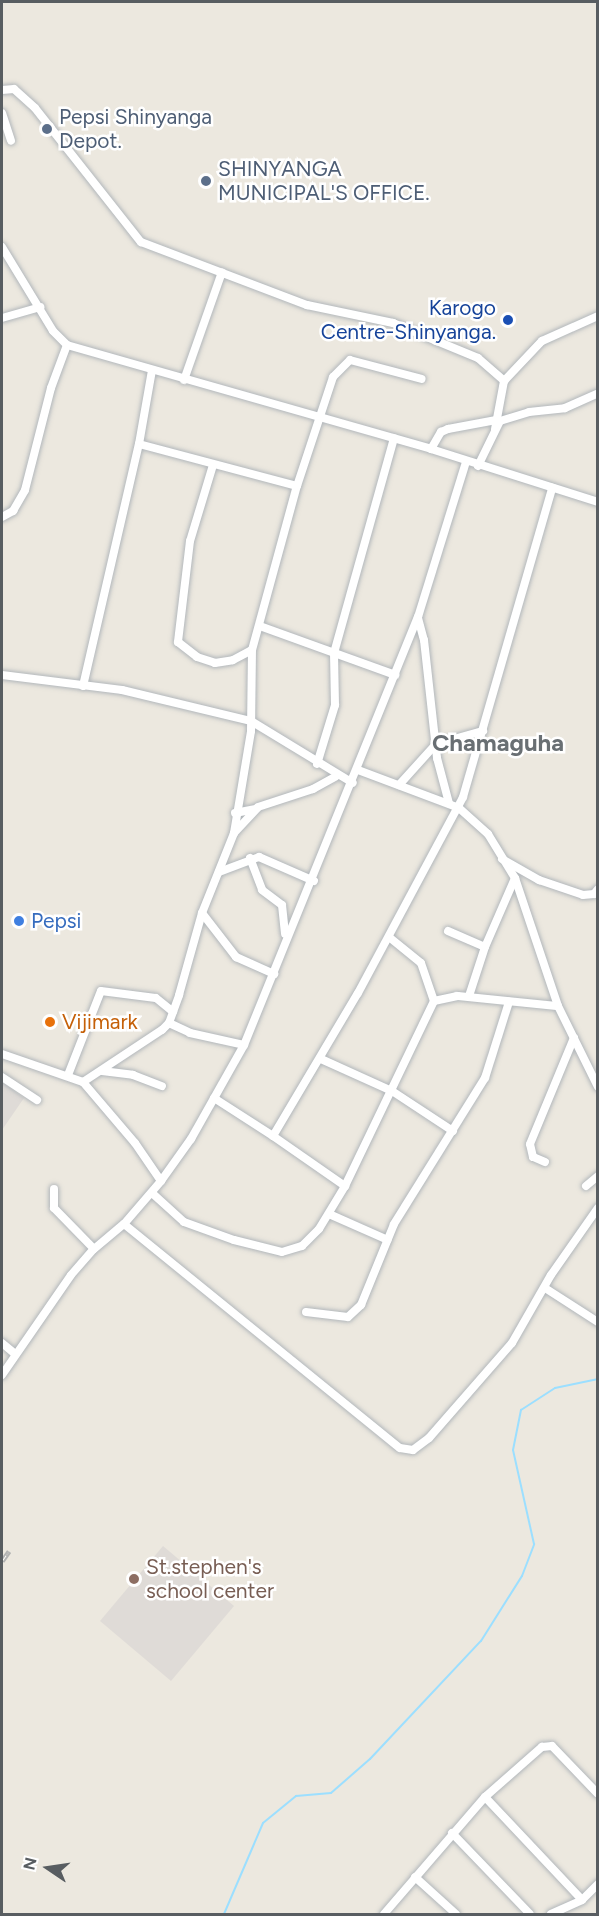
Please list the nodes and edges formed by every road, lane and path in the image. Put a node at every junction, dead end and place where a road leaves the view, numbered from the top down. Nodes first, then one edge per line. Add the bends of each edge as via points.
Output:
1 (2, 90) edge
2 (2, 113) edge
3 (11, 141) dead end
4 (2, 247) edge
5 (222, 272) junction
6 (40, 307) junction
7 (597, 316) edge
8 (2, 318) edge
9 (67, 345) junction
10 (152, 370) junction
11 (422, 379) dead end
12 (184, 380) junction
13 (504, 381) junction
14 (597, 393) edge
15 (319, 417) junction
16 (495, 424) junction
17 (394, 438) junction
18 (140, 444) junction
19 (431, 449) junction
20 (466, 462) junction
21 (213, 465) junction
22 (478, 466) junction
23 (297, 486) junction
24 (552, 488) junction
25 (597, 502) edge
26 (2, 517) edge
27 (418, 617) junction
28 (260, 626) junction
29 (252, 650) junction
30 (334, 653) junction
31 (2, 675) edge
32 (395, 675) junction
33 (83, 686) junction
34 (251, 721) junction
35 (483, 731) junction
36 (436, 744) junction
37 (317, 764) junction
38 (358, 770) junction
39 (336, 776) junction
40 (353, 783) junction
41 (399, 785) junction
42 (449, 803) junction
43 (459, 808) junction
44 (256, 809) junction
45 (235, 813) junction
46 (234, 833) junction
47 (250, 858) junction
48 (500, 858) junction
49 (219, 872) junction
50 (515, 878) junction
51 (314, 880) junction
52 (597, 889) edge
53 (202, 913) junction
54 (448, 931) dead end
55 (389, 937) junction
56 (285, 940) junction
57 (485, 947) junction
58 (274, 974) junction
59 (469, 996) junction
60 (434, 1001) junction
61 (509, 1002) junction
62 (558, 1006) junction
63 (174, 1012) junction
64 (169, 1023) junction
65 (574, 1038) junction
66 (244, 1044) junction
67 (2, 1054) edge
68 (321, 1059) junction
69 (102, 1071) junction
70 (68, 1075) junction
71 (2, 1077) edge
72 (83, 1082) junction
73 (162, 1086) dead end
74 (597, 1087) edge
75 (393, 1091) junction
76 (214, 1098) junction
77 (37, 1100) dead end
78 (453, 1131) junction
79 (273, 1136) junction
80 (545, 1162) dead end
81 (597, 1176) edge
82 (161, 1181) junction
83 (345, 1186) junction
84 (586, 1186) dead end
85 (54, 1190) dead end
86 (152, 1193) junction
87 (597, 1208) edge
88 (329, 1214) junction
89 (124, 1224) junction
90 (388, 1240) junction
91 (94, 1249) junction
92 (545, 1288) junction
93 (306, 1312) dead end
94 (597, 1322) edge
95 (2, 1343) edge
96 (15, 1354) junction
97 (2, 1375) edge
98 (597, 1794) edge
99 (485, 1797) junction
100 (452, 1833) junction
101 (415, 1877) junction
102 (597, 1884) edge
103 (582, 1900) junction
104 (384, 1914) edge
105 (456, 1914) edge
106 (530, 1914) edge
107 (550, 1914) edge

1 - 5 street via 14,89 35,108 141,242
2 - 3 street
4 - 6 street
5 - 12 street
5 - 13 street via 307,304 393,323 458,346
6 - 8 street
6 - 9 street via 53,331
7 - 13 street via 542,340
9 - 10 street
9 - 26 street via 51,388 25,490 13,511
10 - 12 street
10 - 18 street
11 - 15 street via 378,365 346,361 333,377
12 - 15 street
13 - 16 street
14 - 16 street via 565,408 510,417
15 - 17 street
15 - 23 street
16 - 19 street via 448,429 441,432
16 - 22 street
17 - 19 street
17 - 30 street
18 - 21 street
18 - 33 street
19 - 20 street
20 - 22 street
20 - 27 street
21 - 23 street
21 - 29 street via 190,541 178,642 196,657 215,663 233,660
22 - 24 street
23 - 28 street
24 - 25 street
24 - 35 street
27 - 32 street
27 - 36 street
28 - 29 street
28 - 30 street
29 - 34 street
30 - 32 street
30 - 37 street via 335,705
31 - 33 street
32 - 38 street
33 - 34 street via 136,693
34 - 37 street
34 - 45 street
35 - 36 street
35 - 43 street
36 - 41 street
36 - 42 street
37 - 39 street
38 - 40 street
38 - 41 street
39 - 40 street
39 - 44 street via 313,789
40 - 51 street
41 - 42 street
42 - 43 street
43 - 48 street via 488,834
43 - 55 street
44 - 45 street
44 - 46 street
45 - 46 street
46 - 49 street
47 - 49 street
47 - 51 street via 259,857
47 - 56 street via 262,890 282,905
48 - 50 street
48 - 52 street via 539,880 583,895 594,894
49 - 53 street
50 - 57 street
50 - 62 street
51 - 56 street
53 - 58 street via 236,957
53 - 63 street
54 - 57 street
55 - 60 street via 421,963
55 - 68 street
56 - 58 street
57 - 59 street
58 - 66 street
59 - 60 street
59 - 61 street
60 - 75 street
61 - 62 street
61 - 78 street via 485,1078
62 - 65 street
63 - 64 street
63 - 70 street via 156,998 101,991
64 - 66 street via 190,1033
64 - 69 street
65 - 74 street
65 - 80 street via 530,1147 532,1156
66 - 76 street
67 - 70 street
68 - 75 street
68 - 79 street
69 - 72 street
69 - 73 street via 133,1075
70 - 72 street
71 - 77 street
72 - 82 street via 135,1143
75 - 78 street
75 - 83 street
76 - 79 street
76 - 82 street
78 - 90 street
79 - 83 street
81 - 84 street
82 - 86 street
83 - 88 street
85 - 91 street via 54,1208
86 - 88 street via 184,1222 282,1252 302,1246
86 - 89 street
87 - 92 street
88 - 90 street
89 - 91 street
89 - 92 street via 400,1448 413,1449 429,1438 489,1373 520,1333
90 - 93 street via 354,1314 342,1317
91 - 96 street
92 - 94 street
95 - 96 street
96 - 97 street
98 - 99 street via 548,1744
99 - 100 street
99 - 103 street
100 - 101 street
100 - 106 street
101 - 104 street
101 - 105 street
102 - 103 street
103 - 107 street

